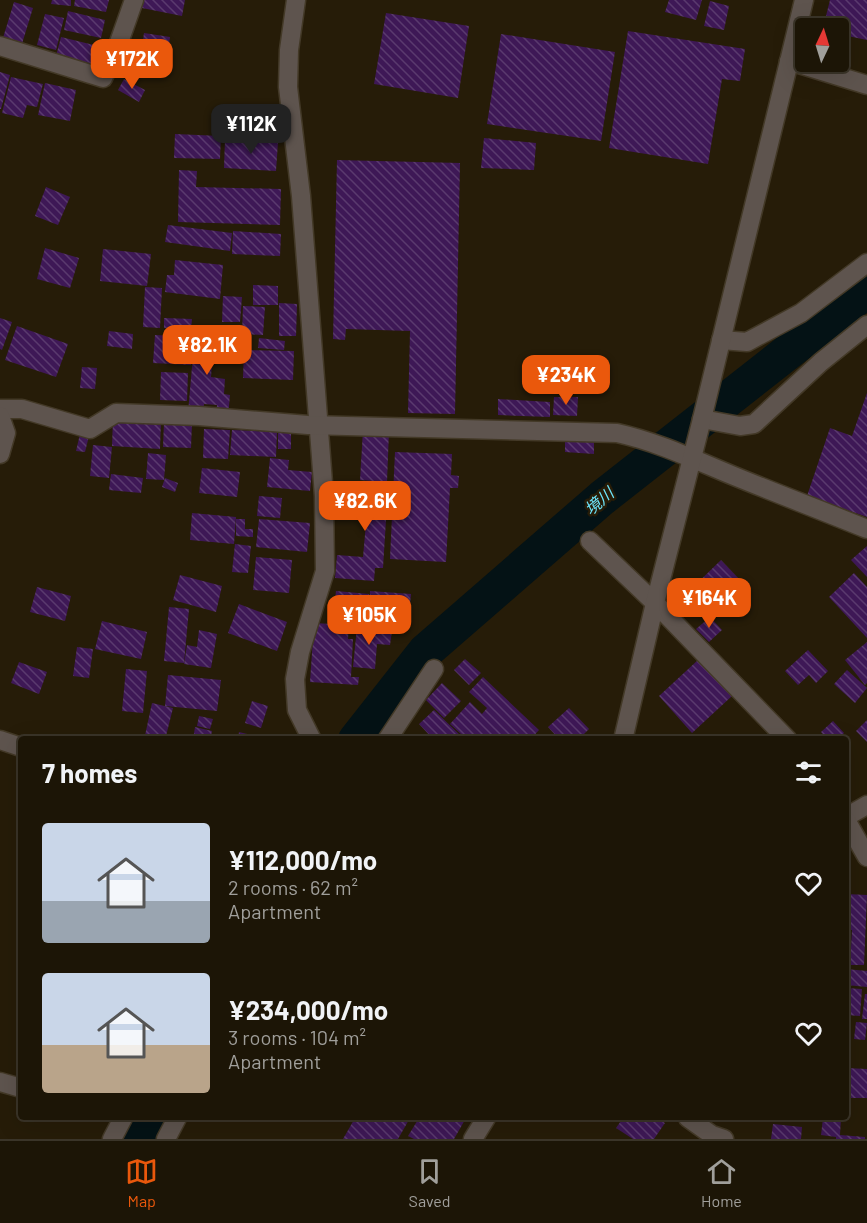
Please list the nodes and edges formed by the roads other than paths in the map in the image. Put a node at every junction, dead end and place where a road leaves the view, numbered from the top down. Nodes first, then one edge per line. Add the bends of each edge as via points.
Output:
1 (134, 0) edge
2 (296, 0) edge
3 (804, 0) edge
4 (0, 46) edge
5 (789, 61) junction
6 (867, 86) edge
7 (867, 263) edge
8 (867, 325) edge
9 (721, 339) junction
10 (0, 409) edge
11 (0, 416) edge
12 (702, 419) junction
13 (318, 425) junction
14 (0, 454) edge
15 (692, 457) junction
16 (867, 528) edge
17 (590, 541) dead end
18 (654, 603) junction
19 (434, 669) dead end
20 (310, 736) edge
21 (390, 736) edge
22 (624, 736) edge
23 (784, 736) edge
24 (0, 740) edge
25 (18, 746) edge
26 (852, 810) edge
27 (867, 857) edge
28 (0, 1082) edge
29 (18, 1087) edge
30 (119, 1120) edge
31 (176, 1120) edge
32 (485, 1120) edge
33 (691, 1120) edge
34 (112, 1139) edge
35 (166, 1139) edge
36 (473, 1139) edge
37 (724, 1139) edge

1 - 4 street via 103,78
2 - 13 street via 288,87
3 - 5 street
5 - 6 street
5 - 9 street
7 - 9 street via 801,313 747,342
8 - 12 street via 754,424 740,426
9 - 12 street
10 - 13 street via 22,409 90,429 116,412
11 - 14 street via 6,433
12 - 15 street
13 - 15 street via 617,433
13 - 20 street via 325,571 294,679 297,710
15 - 16 street
15 - 18 street
17 - 18 street
18 - 22 street
18 - 23 street
19 - 21 street
24 - 25 street
26 - 27 street
28 - 29 street
30 - 34 street
31 - 35 street
32 - 36 street
33 - 37 street

